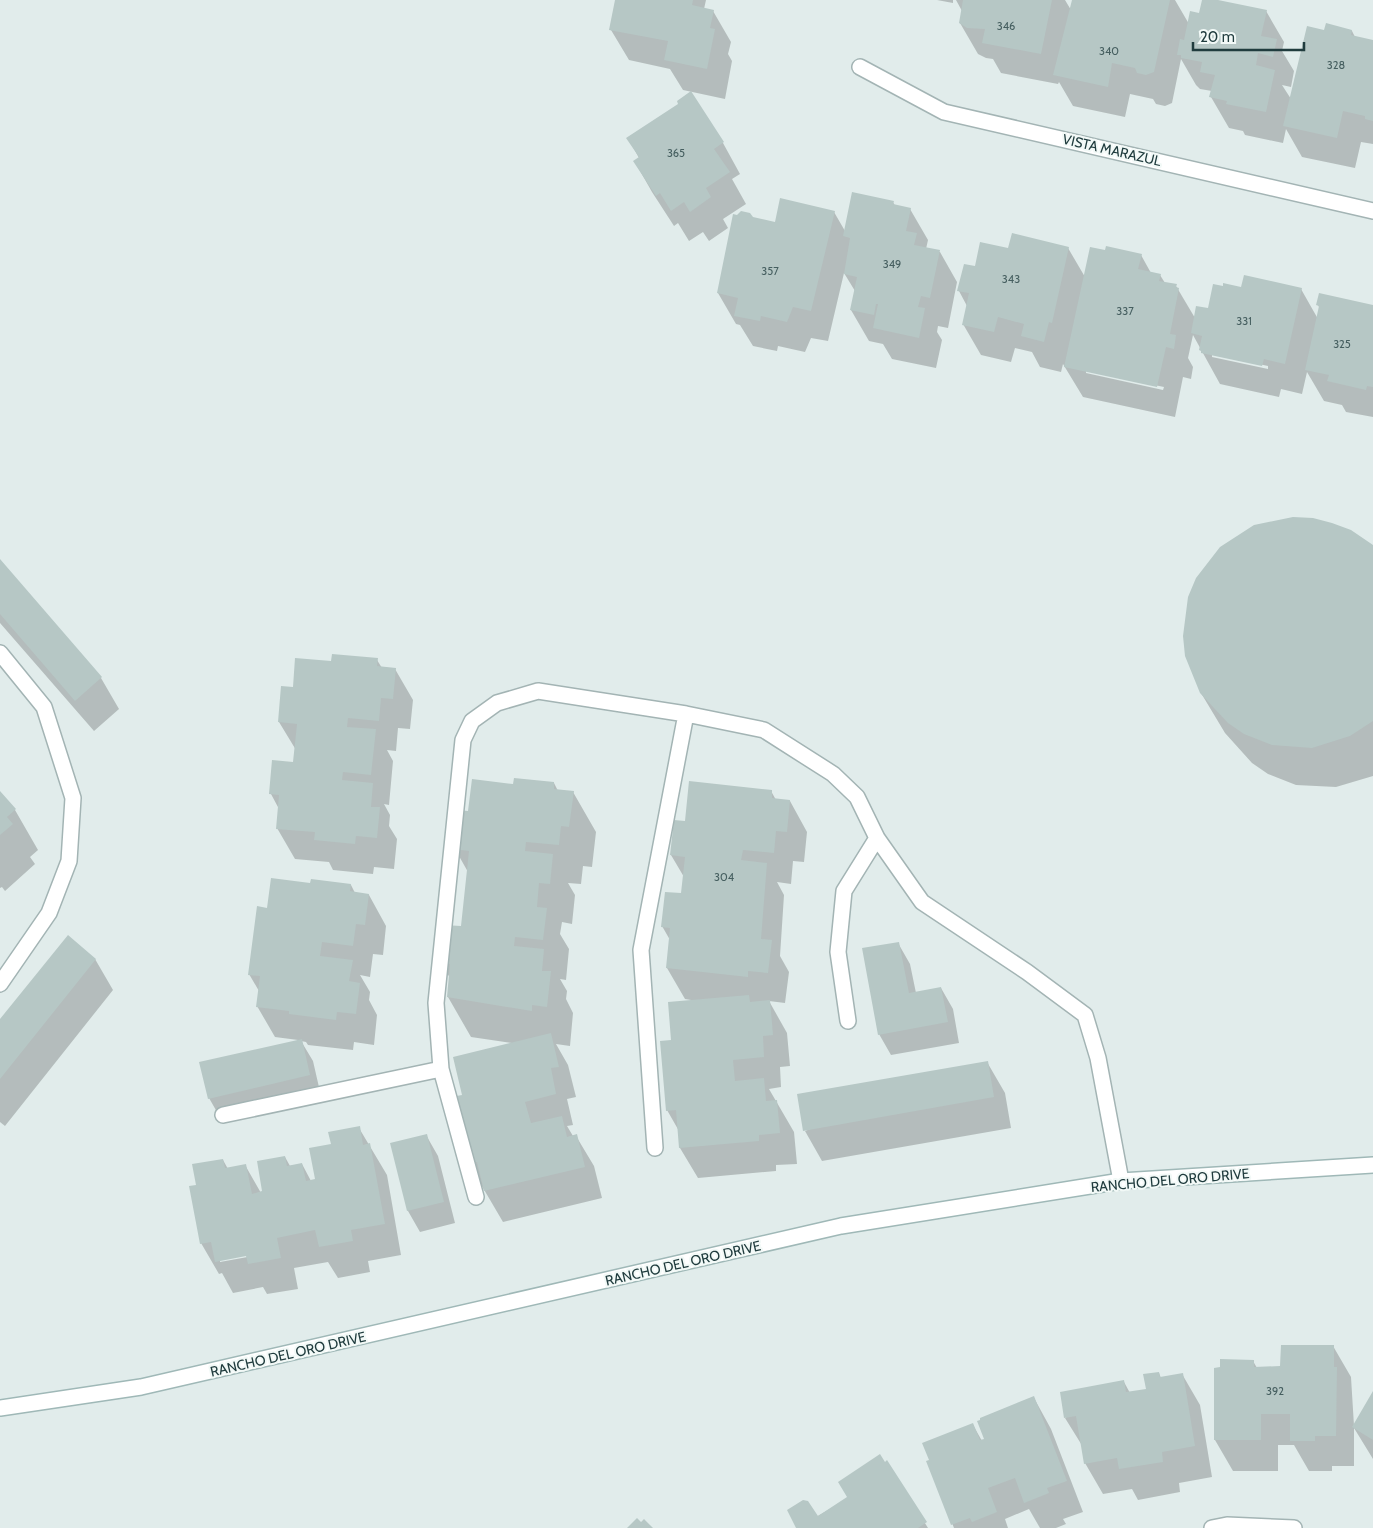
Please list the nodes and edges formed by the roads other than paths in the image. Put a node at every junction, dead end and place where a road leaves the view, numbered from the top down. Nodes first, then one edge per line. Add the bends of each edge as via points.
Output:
1 (860, 67) dead end
2 (1373, 211) edge
3 (0, 654) edge
4 (686, 714) junction
5 (878, 838) junction
6 (1, 981) edge
7 (848, 1021) dead end
8 (441, 1069) junction
9 (223, 1115) dead end
10 (655, 1148) dead end
11 (1373, 1165) edge
12 (1121, 1181) junction
13 (476, 1197) dead end
14 (0, 1408) edge
15 (1212, 1528) edge
16 (1294, 1528) edge

1 - 2 main road, VISTA MARAZUL via 944,112
3 - 6 main road via 44,706 73,798 69,861 48,913
4 - 5 main road via 764,730 834,774 857,797
4 - 8 main road via 538,691 497,703 472,721 463,740 436,1003
4 - 10 main road via 641,950
5 - 7 main road via 844,891 838,952
5 - 12 main road via 922,902 1085,1015 1098,1058
8 - 9 main road
8 - 13 main road
11 - 12 main road, RANCHO DEL ORO DRIVE
12 - 14 main road, RANCHO DEL ORO DRIVE via 841,1226 142,1388
15 - 16 main road via 1227,1525

